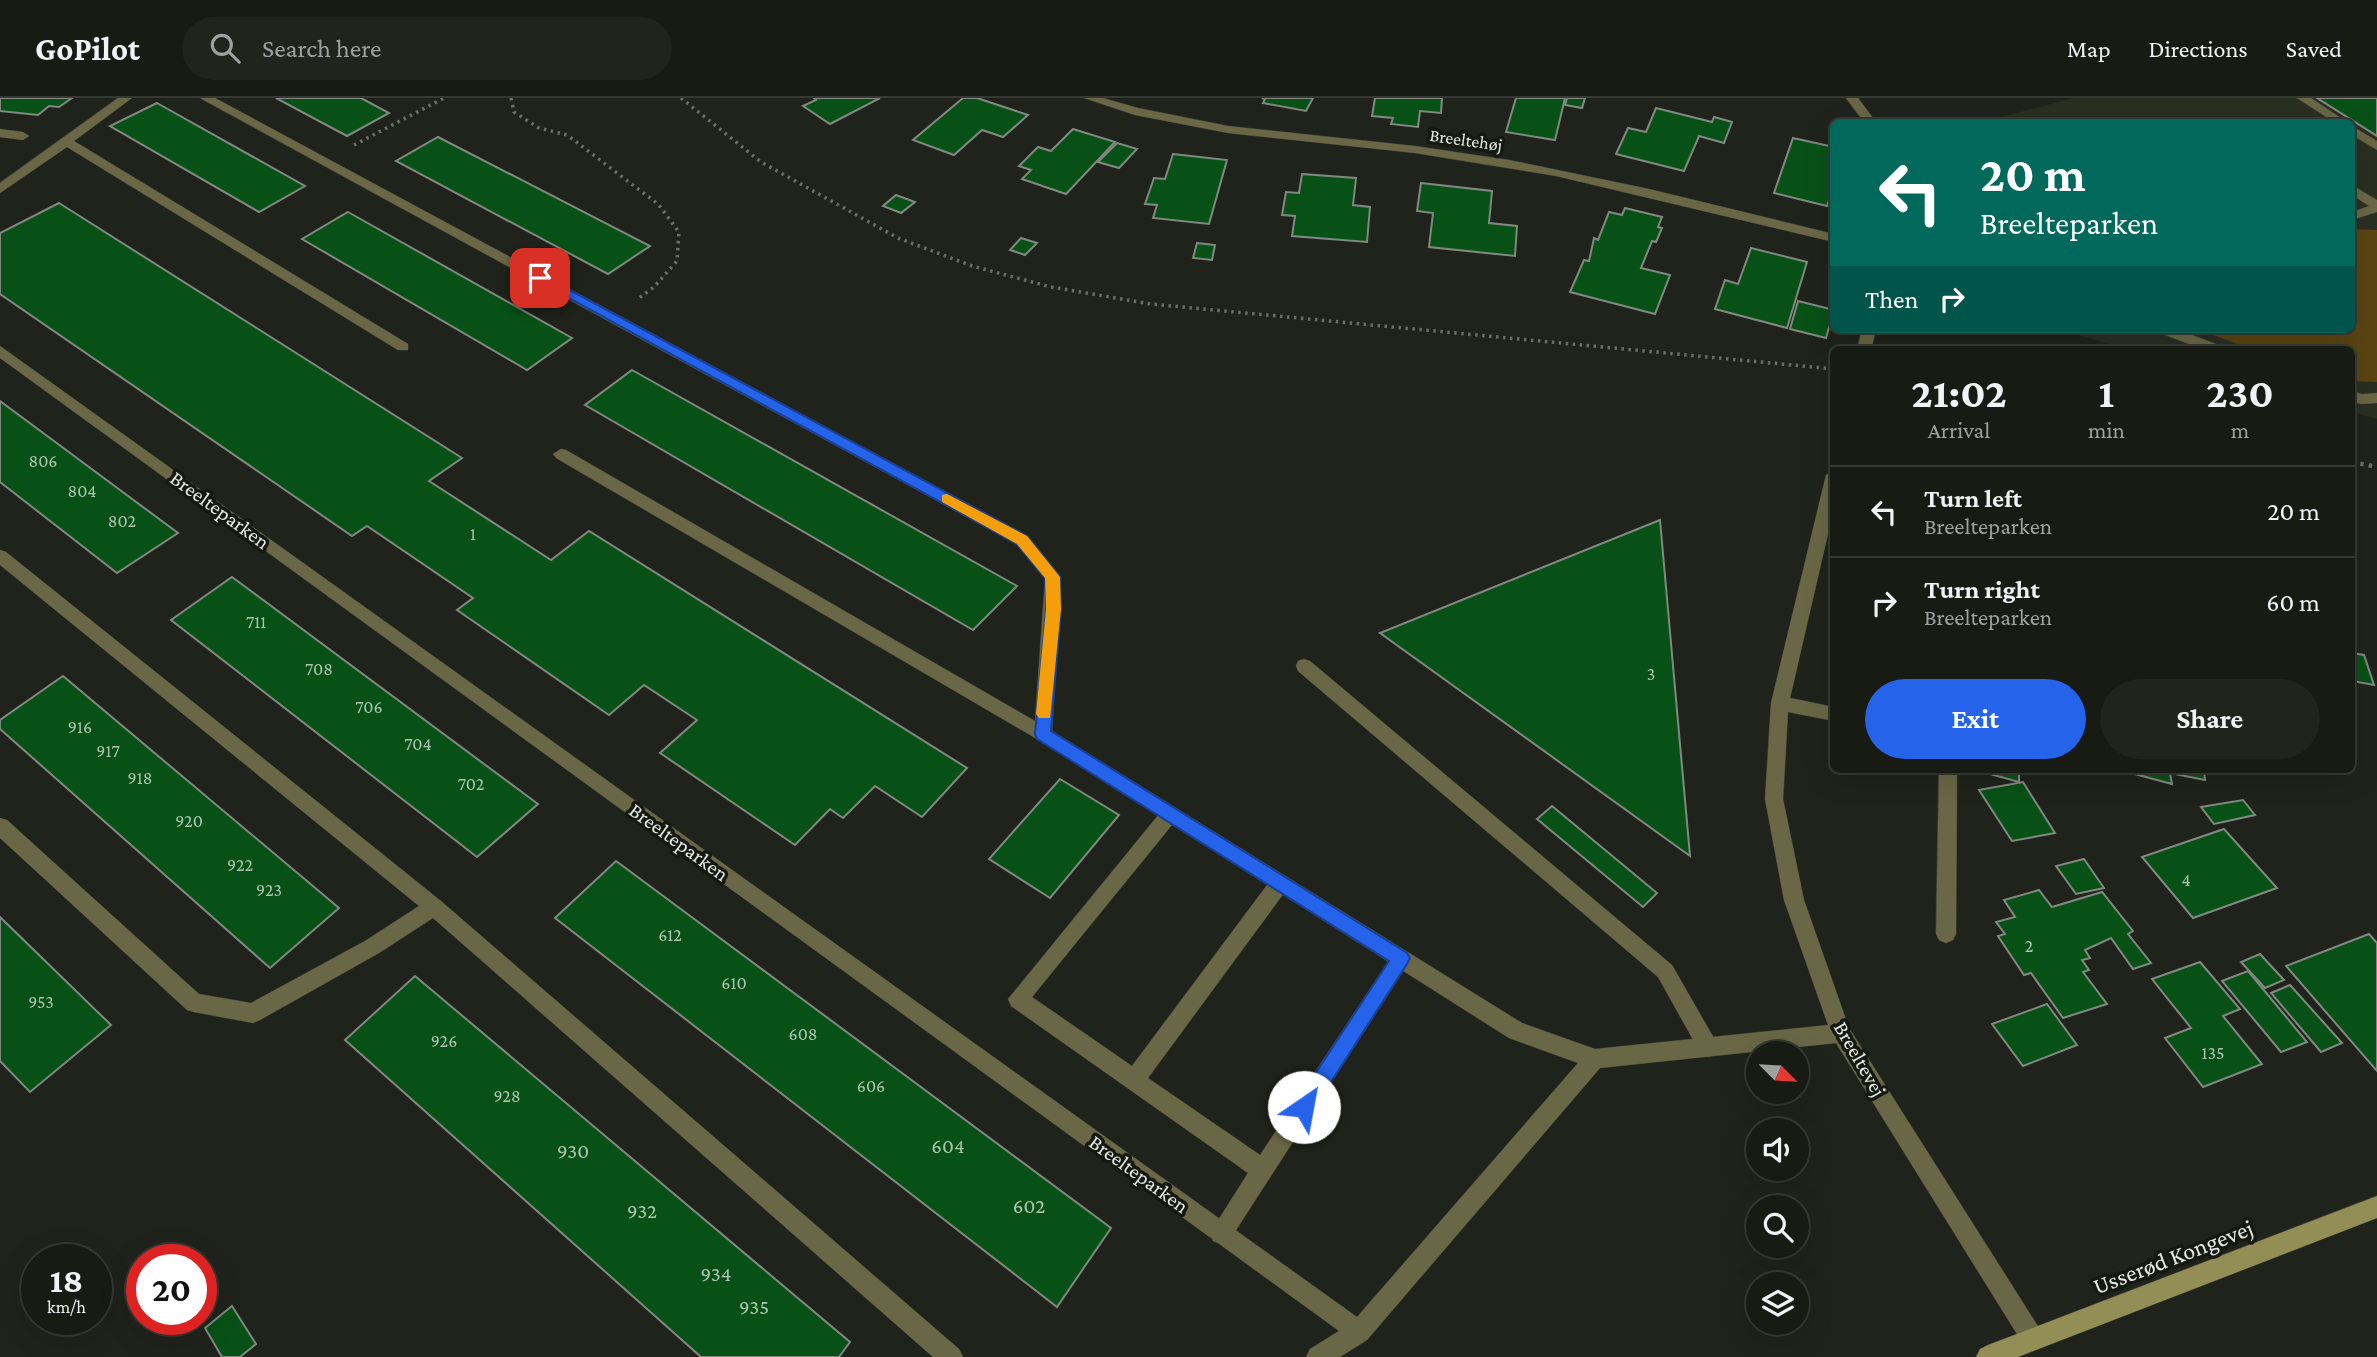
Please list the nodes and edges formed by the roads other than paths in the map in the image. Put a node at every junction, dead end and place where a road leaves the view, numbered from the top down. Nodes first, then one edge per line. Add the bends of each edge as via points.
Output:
1 (126, 98) edge
2 (206, 98) edge
3 (1090, 98) edge
4 (1852, 98) edge
5 (2304, 98) edge
6 (1868, 119) edge
7 (2336, 119) edge
8 (2355, 132) edge
9 (0, 133) edge
10 (23, 136) dead end
11 (66, 141) junction
12 (2377, 146) edge
13 (0, 190) edge
14 (2355, 191) edge
15 (2377, 207) edge
16 (2355, 215) edge
17 (1830, 237) edge
18 (2173, 333) edge
19 (403, 346) dead end
20 (2208, 346) edge
21 (0, 351) edge
22 (2355, 397) edge
23 (2377, 397) edge
24 (561, 454) dead end
25 (1830, 492) edge
26 (0, 556) edge
27 (1304, 666) dead end
28 (1780, 703) junction
29 (1830, 713) edge
30 (1043, 734) junction
31 (1948, 773) edge
32 (1170, 814) junction
33 (0, 826) edge
34 (1280, 883) junction
35 (434, 907) junction
36 (1945, 934) dead end
37 (1401, 958) junction
38 (1841, 1033) junction
39 (1708, 1047) junction
40 (1595, 1059) junction
41 (1134, 1080) junction
42 (1263, 1170) junction
43 (2377, 1207) edge
44 (1221, 1233) junction
45 (1359, 1332) junction
46 (2033, 1339) junction
47 (951, 1357) edge
48 (1318, 1357) edge
49 (1988, 1357) edge

1 - 11 street
2 - 30 street via 1022,540 1053,577
3 - 17 street, Breeltehøj via 1234,132 1458,155 1558,171
4 - 6 street
5 - 7 street
8 - 12 street
9 - 10 street
11 - 13 street
11 - 19 street
14 - 15 street
15 - 16 street
18 - 20 street
21 - 44 street, Breelteparken
22 - 23 street
24 - 30 street
25 - 28 street, Breeltevej
26 - 35 street
27 - 39 street via 1665,971
28 - 29 street
28 - 38 street, Breeltevej via 1774,799 1794,900
30 - 32 street
31 - 36 street
32 - 34 street
32 - 41 street via 1018,999
33 - 35 street via 194,1003 253,1013
34 - 37 street
34 - 41 street
35 - 47 street
37 - 40 street via 1516,1031
37 - 42 street
38 - 39 street
38 - 46 street, Breeltevej
39 - 40 street
40 - 45 street
41 - 42 street
42 - 44 street
43 - 46 main road, Usserød Kongevej
44 - 45 street, Breelteparken
45 - 48 street
46 - 49 main road, Usserød Kongevej

